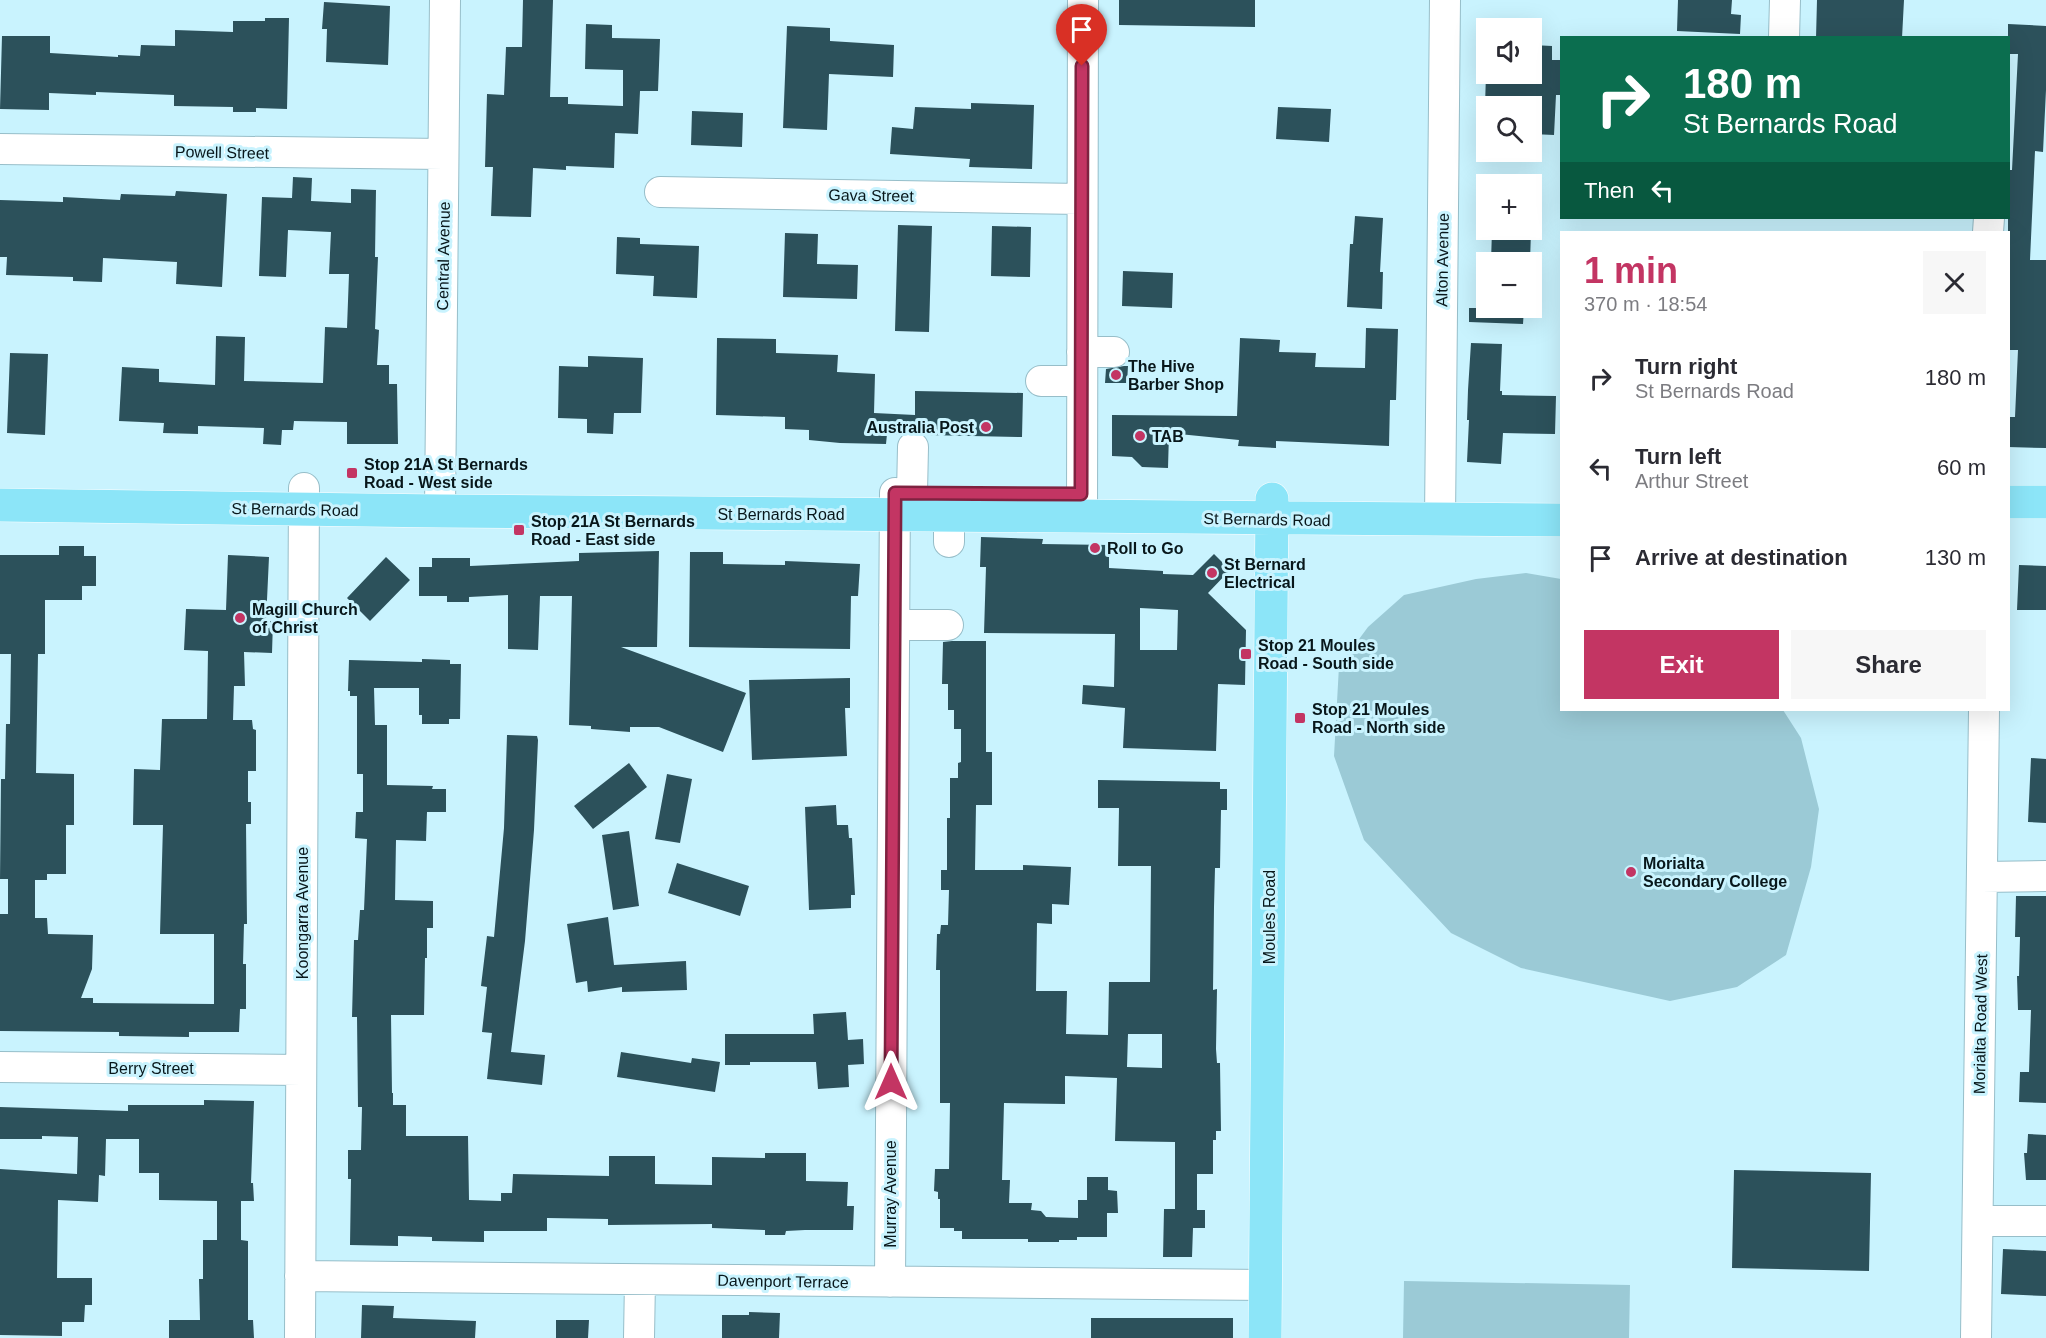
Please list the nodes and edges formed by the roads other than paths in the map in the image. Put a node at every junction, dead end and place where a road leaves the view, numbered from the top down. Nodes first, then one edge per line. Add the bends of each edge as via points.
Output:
1 (445, 0) edge
2 (1083, 0) edge
3 (1445, 0) edge
4 (1785, 0) edge
5 (1784, 36) edge
6 (0, 148) edge
7 (443, 154) junction
8 (660, 192) dead end
9 (1082, 199) junction
10 (1114, 352) dead end
11 (1082, 367) junction
12 (1041, 381) dead end
13 (913, 447) dead end
14 (0, 484) edge
15 (304, 499) junction
16 (440, 500) junction
17 (1560, 500) edge
18 (900, 501) junction
19 (2010, 502) edge
20 (2046, 502) edge
21 (0, 505) edge
22 (1081, 505) junction
23 (1272, 508) junction
24 (1440, 509) junction
25 (1560, 520) edge
26 (2010, 523) edge
27 (2046, 523) edge
28 (894, 625) junction
29 (948, 625) dead end
30 (1984, 711) edge
31 (2046, 876) edge
32 (1982, 877) junction
33 (0, 1067) edge
34 (301, 1070) junction
35 (1978, 1221) junction
36 (2046, 1221) edge
37 (300, 1276) junction
38 (640, 1280) junction
39 (890, 1282) junction
40 (1266, 1285) junction
41 (300, 1338) edge
42 (639, 1338) edge
43 (1265, 1338) edge
44 (1976, 1338) edge

1 - 7 street, Central Avenue
2 - 9 street
3 - 24 street, Alton Avenue
4 - 5 street
6 - 7 street, Powell Street
7 - 16 street, Central Avenue
8 - 9 street, Gava Street
9 - 11 street
10 - 11 street
11 - 12 street
11 - 22 street
13 - 18 street, Murray Avenue
14 - 15 main road, St Bernards Road
15 - 16 main road, St Bernards Road
15 - 21 main road, St Bernards Road
15 - 34 street, Koongarra Avenue
16 - 18 main road, St Bernards Road
17 - 24 main road, St Bernards Road
18 - 22 main road, St Bernards Road
18 - 22 main road, St Bernards Road via 949,529
18 - 28 street, Murray Avenue
19 - 20 main road
22 - 23 main road, St Bernards Road
23 - 24 main road, St Bernards Road
23 - 40 main road, Moules Road
24 - 25 main road, St Bernards Road
26 - 27 main road
28 - 29 street
28 - 39 street, Murray Avenue
30 - 32 street, Morialta Road West
31 - 32 street
32 - 35 street, Morialta Road West
33 - 34 street, Berry Street
34 - 37 street, Koongarra Avenue
35 - 36 street
35 - 44 street, Morialta Road West
37 - 38 street, Davenport Terrace
37 - 41 street, Koongarra Avenue
38 - 39 street, Davenport Terrace
38 - 42 street
39 - 40 street, Davenport Terrace
40 - 43 main road, Moules Road

